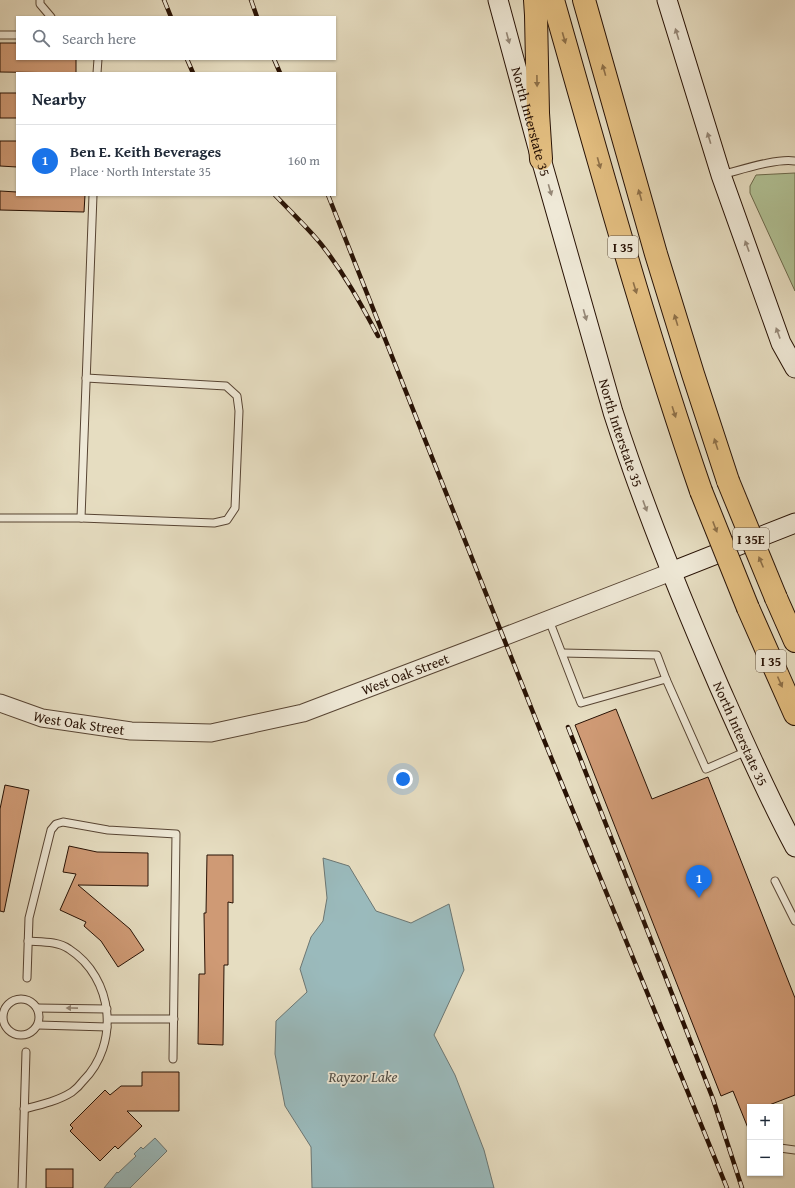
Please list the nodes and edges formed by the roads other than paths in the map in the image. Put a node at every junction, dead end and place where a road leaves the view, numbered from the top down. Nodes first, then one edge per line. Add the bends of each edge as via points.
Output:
1 (40, 0) edge
2 (498, 0) edge
3 (535, 0) edge
4 (553, 0) edge
5 (584, 0) edge
6 (667, 0) edge
7 (50, 16) edge
8 (0, 35) edge
9 (16, 35) edge
10 (98, 60) edge
11 (97, 72) edge
12 (541, 159) junction
13 (795, 161) edge
14 (721, 175) junction
15 (93, 196) edge
16 (795, 368) edge
17 (86, 378) junction
18 (0, 518) edge
19 (81, 518) junction
20 (795, 523) edge
21 (671, 572) junction
22 (549, 620) junction
23 (795, 641) edge
24 (562, 653) junction
25 (666, 679) junction
26 (0, 703) edge
27 (795, 714) edge
28 (748, 750) junction
29 (795, 847) edge
30 (775, 881) dead end
31 (795, 921) edge
32 (28, 940) junction
33 (27, 978) dead end
34 (3, 1006) edge
35 (37, 1008) junction
36 (107, 1009) junction
37 (108, 1019) junction
38 (174, 1019) junction
39 (2, 1025) edge
40 (38, 1025) junction
41 (107, 1027) junction
42 (26, 1052) dead end
43 (173, 1059) dead end
44 (24, 1109) junction
45 (783, 1148) edge
46 (795, 1150) edge
47 (22, 1188) edge

1 - 7 lane via 40,4
2 -> 12 main road, North Interstate 35
3 -> 12 highway
4 -> 27 highway, I 35, bridge via 649,334 701,491 748,608
23 -> 5 highway, I 35E, bridge via 728,481 692,374
14 -> 6 main road
8 - 9 lane
10 - 11 lane
12 -> 21 main road, North Interstate 35 via 613,412
13 - 14 lane via 787,160
16 -> 14 main road via 781,343
15 - 17 lane
17 - 19 lane
17 - 19 lane via 226,386 237,396 239,411 235,508 227,520 214,524
18 - 19 lane
20 - 21 main road, West Oak Street
21 - 22 street, West Oak Street
21 - 28 main road, North Interstate 35
22 - 24 lane
22 - 26 street, West Oak Street via 303,713 211,733 117,729 42,718
24 - 25 lane via 657,655
24 - 25 lane via 581,703
25 - 28 lane via 706,769
28 - 29 main road, North Interstate 35
30 - 31 lane
32 - 33 lane
32 - 36 lane via 68,948 95,976
32 - 38 lane via 29,918 51,830 56,824 63,822 108,830 176,834
34 - 35 lane via 14,1000 25,999
34 - 39 lane
36 -> 35 lane
35 - 40 lane via 40,1016
36 - 37 lane
37 - 38 lane
37 - 41 lane
38 - 43 lane
39 - 40 lane via 12,1033 22,1036 32,1033
40 - 41 lane
41 - 44 lane via 102,1056 73,1092
42 - 44 lane
44 - 47 lane
45 - 46 lane

